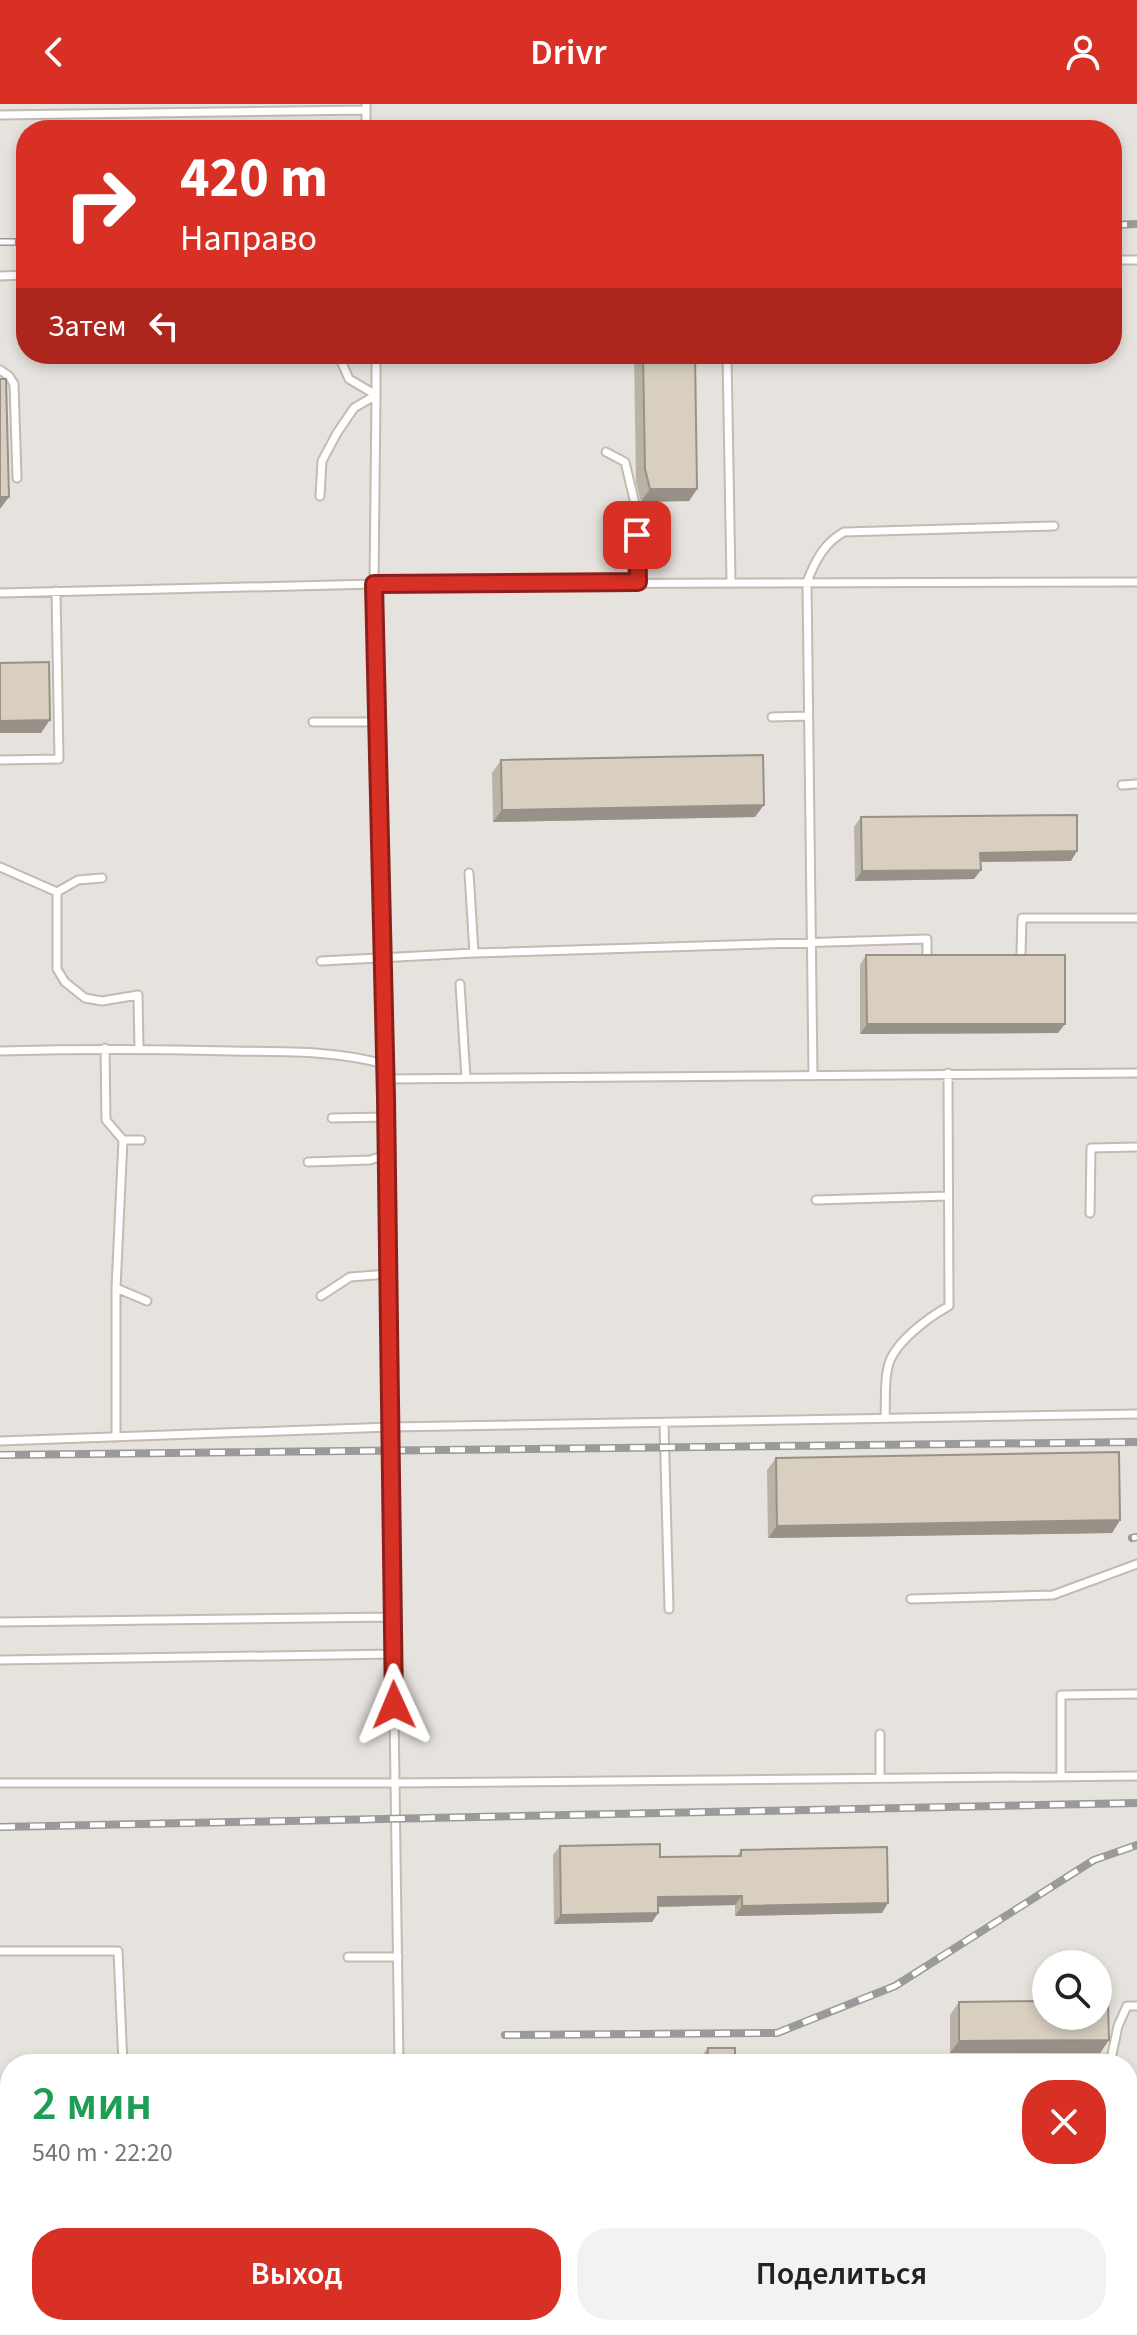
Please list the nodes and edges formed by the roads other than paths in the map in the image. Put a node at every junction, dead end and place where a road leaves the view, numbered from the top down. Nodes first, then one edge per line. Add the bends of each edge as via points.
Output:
1 (366, 107) edge
2 (0, 115) edge
3 (342, 364) edge
4 (376, 364) edge
5 (727, 364) edge
6 (0, 370) edge
7 (376, 395) junction
8 (606, 452) dead end
9 (17, 478) dead end
10 (320, 496) dead end
11 (1054, 526) dead end
12 (638, 582) junction
13 (731, 582) junction
14 (807, 582) junction
15 (1137, 582) edge
16 (374, 584) junction
17 (56, 591) junction
18 (0, 593) edge
19 (808, 716) junction
20 (772, 717) dead end
21 (313, 722) dead end
22 (377, 722) junction
23 (0, 760) edge
24 (1137, 784) edge
25 (1122, 785) dead end
26 (0, 867) edge
27 (469, 873) dead end
28 (102, 878) dead end
29 (57, 892) junction
30 (1137, 918) edge
31 (810, 941) junction
32 (474, 953) junction
33 (1021, 953) edge
34 (381, 958) junction
35 (927, 960) edge
36 (321, 961) dead end
37 (460, 984) dead end
38 (105, 1048) junction
39 (139, 1049) junction
40 (0, 1051) edge
41 (384, 1064) junction
42 (948, 1073) junction
43 (1137, 1073) edge
44 (813, 1076) junction
45 (466, 1078) junction
46 (385, 1079) junction
47 (386, 1117) junction
48 (332, 1118) dead end
49 (123, 1140) junction
50 (141, 1140) dead end
51 (1137, 1147) edge
52 (386, 1155) junction
53 (308, 1162) dead end
54 (947, 1196) junction
55 (816, 1200) dead end
56 (1090, 1213) dead end
57 (388, 1274) junction
58 (116, 1288) junction
59 (321, 1296) dead end
60 (147, 1301) dead end
61 (1137, 1414) edge
62 (885, 1418) junction
63 (664, 1423) junction
64 (390, 1427) junction
65 (116, 1437) junction
66 (0, 1441) edge
67 (1137, 1564) edge
68 (911, 1599) dead end
69 (669, 1609) dead end
70 (393, 1617) junction
71 (0, 1622) edge
72 (394, 1654) junction
73 (0, 1660) edge
74 (1137, 1694) edge
75 (880, 1734) dead end
76 (1061, 1776) junction
77 (1137, 1776) edge
78 (880, 1777) junction
79 (0, 1783) edge
80 (395, 1783) junction
81 (0, 1951) edge
82 (348, 1957) dead end
83 (398, 1957) junction
84 (1137, 2006) edge
85 (123, 2054) edge
86 (399, 2054) edge
87 (1112, 2054) edge

1 - 2 lane
3 - 7 lane via 349,379
4 - 7 lane
5 - 13 lane
6 - 9 lane via 14,384
7 - 10 lane via 354,408 337,433 322,461
7 - 16 lane
8 - 12 lane via 625,462 637,512
11 - 14 lane via 844,532 814,562
12 - 13 lane
12 - 16 lane
13 - 14 lane
14 - 15 lane
14 - 19 lane
16 - 17 lane
16 - 22 lane
17 - 18 lane
17 - 23 lane via 59,759
19 - 20 lane
19 - 31 lane
21 - 22 lane
22 - 34 lane
24 - 25 lane
26 - 29 lane
27 - 32 lane
28 - 29 lane via 78,880
29 - 39 lane via 57,969 85,998 138,995
30 - 33 lane via 1022,918
31 - 32 lane
31 - 35 lane via 927,939
31 - 44 lane
32 - 34 lane
34 - 36 lane
34 - 41 lane
37 - 45 lane
38 - 39 lane
38 - 40 lane
38 - 49 lane via 106,1120
39 - 41 lane via 321,1053
41 - 46 lane
42 - 43 lane
42 - 44 lane
42 - 54 lane
44 - 45 lane
45 - 46 lane
46 - 47 lane
47 - 48 lane
47 - 52 lane
49 - 50 lane
49 - 58 lane
51 - 56 lane via 1091,1148
52 - 53 lane
52 - 57 lane
54 - 55 lane
54 - 62 lane via 949,1306 911,1335 888,1366
57 - 59 lane via 350,1277
57 - 64 lane
58 - 60 lane
58 - 65 lane
61 - 62 lane
62 - 63 lane
63 - 64 lane
63 - 69 lane
64 - 65 lane
64 - 70 lane
65 - 66 lane
67 - 68 lane via 1053,1595
70 - 71 lane
70 - 72 lane
72 - 73 lane
72 - 80 lane
74 - 76 lane via 1061,1695
75 - 78 lane
76 - 77 lane
76 - 78 lane
78 - 80 lane
79 - 80 lane
80 - 83 lane
81 - 85 lane via 118,1951
82 - 83 lane
83 - 86 lane
84 - 87 lane via 1127,2006

